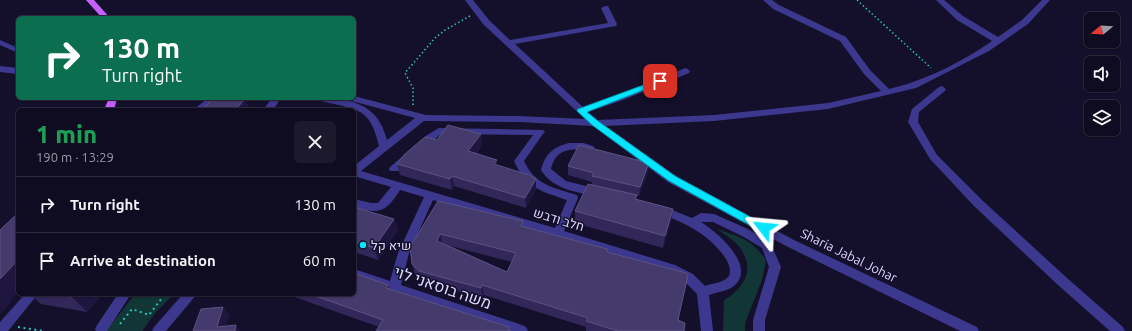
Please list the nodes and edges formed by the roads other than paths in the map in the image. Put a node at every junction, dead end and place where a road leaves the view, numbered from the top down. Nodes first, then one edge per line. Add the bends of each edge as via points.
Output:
1 (90, 0) edge
2 (469, 0) edge
3 (767, 0) edge
4 (940, 0) edge
5 (1046, 0) edge
6 (605, 8) dead end
7 (104, 16) edge
8 (998, 41) junction
9 (0, 42) edge
10 (508, 43) junction
11 (16, 50) edge
12 (0, 69) edge
13 (16, 71) edge
14 (686, 71) dead end
15 (942, 89) dead end
16 (888, 92) junction
17 (356, 99) edge
18 (211, 100) edge
19 (331, 100) edge
20 (201, 108) edge
21 (581, 111) junction
22 (423, 117) junction
23 (595, 123) junction
24 (384, 148) junction
25 (599, 151) edge
26 (394, 168) dead end
27 (356, 170) edge
28 (356, 173) edge
29 (398, 185) junction
30 (430, 195) junction
31 (611, 196) edge
32 (356, 204) edge
33 (648, 205) edge
34 (694, 222) junction
35 (558, 233) junction
36 (356, 275) edge
37 (395, 288) junction
38 (703, 292) junction
39 (30, 296) edge
40 (124, 296) edge
41 (189, 296) edge
42 (3, 328) edge
43 (101, 329) dead end
44 (158, 331) edge
45 (522, 331) edge
46 (707, 331) edge
47 (759, 331) edge
48 (973, 331) edge
49 (1119, 331) edge

1 - 7 main road
2 - 10 street, Sharia Jabal Johar via 486,22
3 - 16 street via 776,7 843,39 867,72
4 - 8 street via 960,18
5 - 8 street via 1025,22
6 - 10 street via 613,24
8 - 16 street via 914,86
9 - 11 street
10 - 21 street, Sharia Jabal Johar
12 - 13 street
14 - 21 street
15 - 49 street via 915,111 913,122 933,157 989,213
16 - 23 street via 828,106 714,118
17 - 22 street
18 - 20 street
19 - 24 street via 364,110 374,119
21 - 23 street, Sharia Jabal Johar
22 - 23 street
22 - 24 street
23 - 48 street, Sharia Jabal Johar via 679,182 790,243
24 - 27 street
25 - 31 street via 578,145 557,150 550,156 546,170 550,177 560,183
26 - 35 street via 439,131 540,132 519,161 521,169 533,184 573,198
28 - 29 street, חלב ודבש
29 - 30 street, חלב ודבש
29 - 32 street via 384,205 378,209
30 - 35 street, חלב ודבש
30 - 37 street via 400,263
33 - 34 street
34 - 38 street via 723,245 736,268 731,281
34 - 47 street via 701,217 714,218 766,245 776,267 759,320
35 - 38 street, חלב ודבש via 671,268 688,276
36 - 37 street, משה בוסאני לוי
37 - 45 street, משה בוסאני לוי
38 - 46 street
39 - 42 street
40 - 43 street
41 - 44 street

